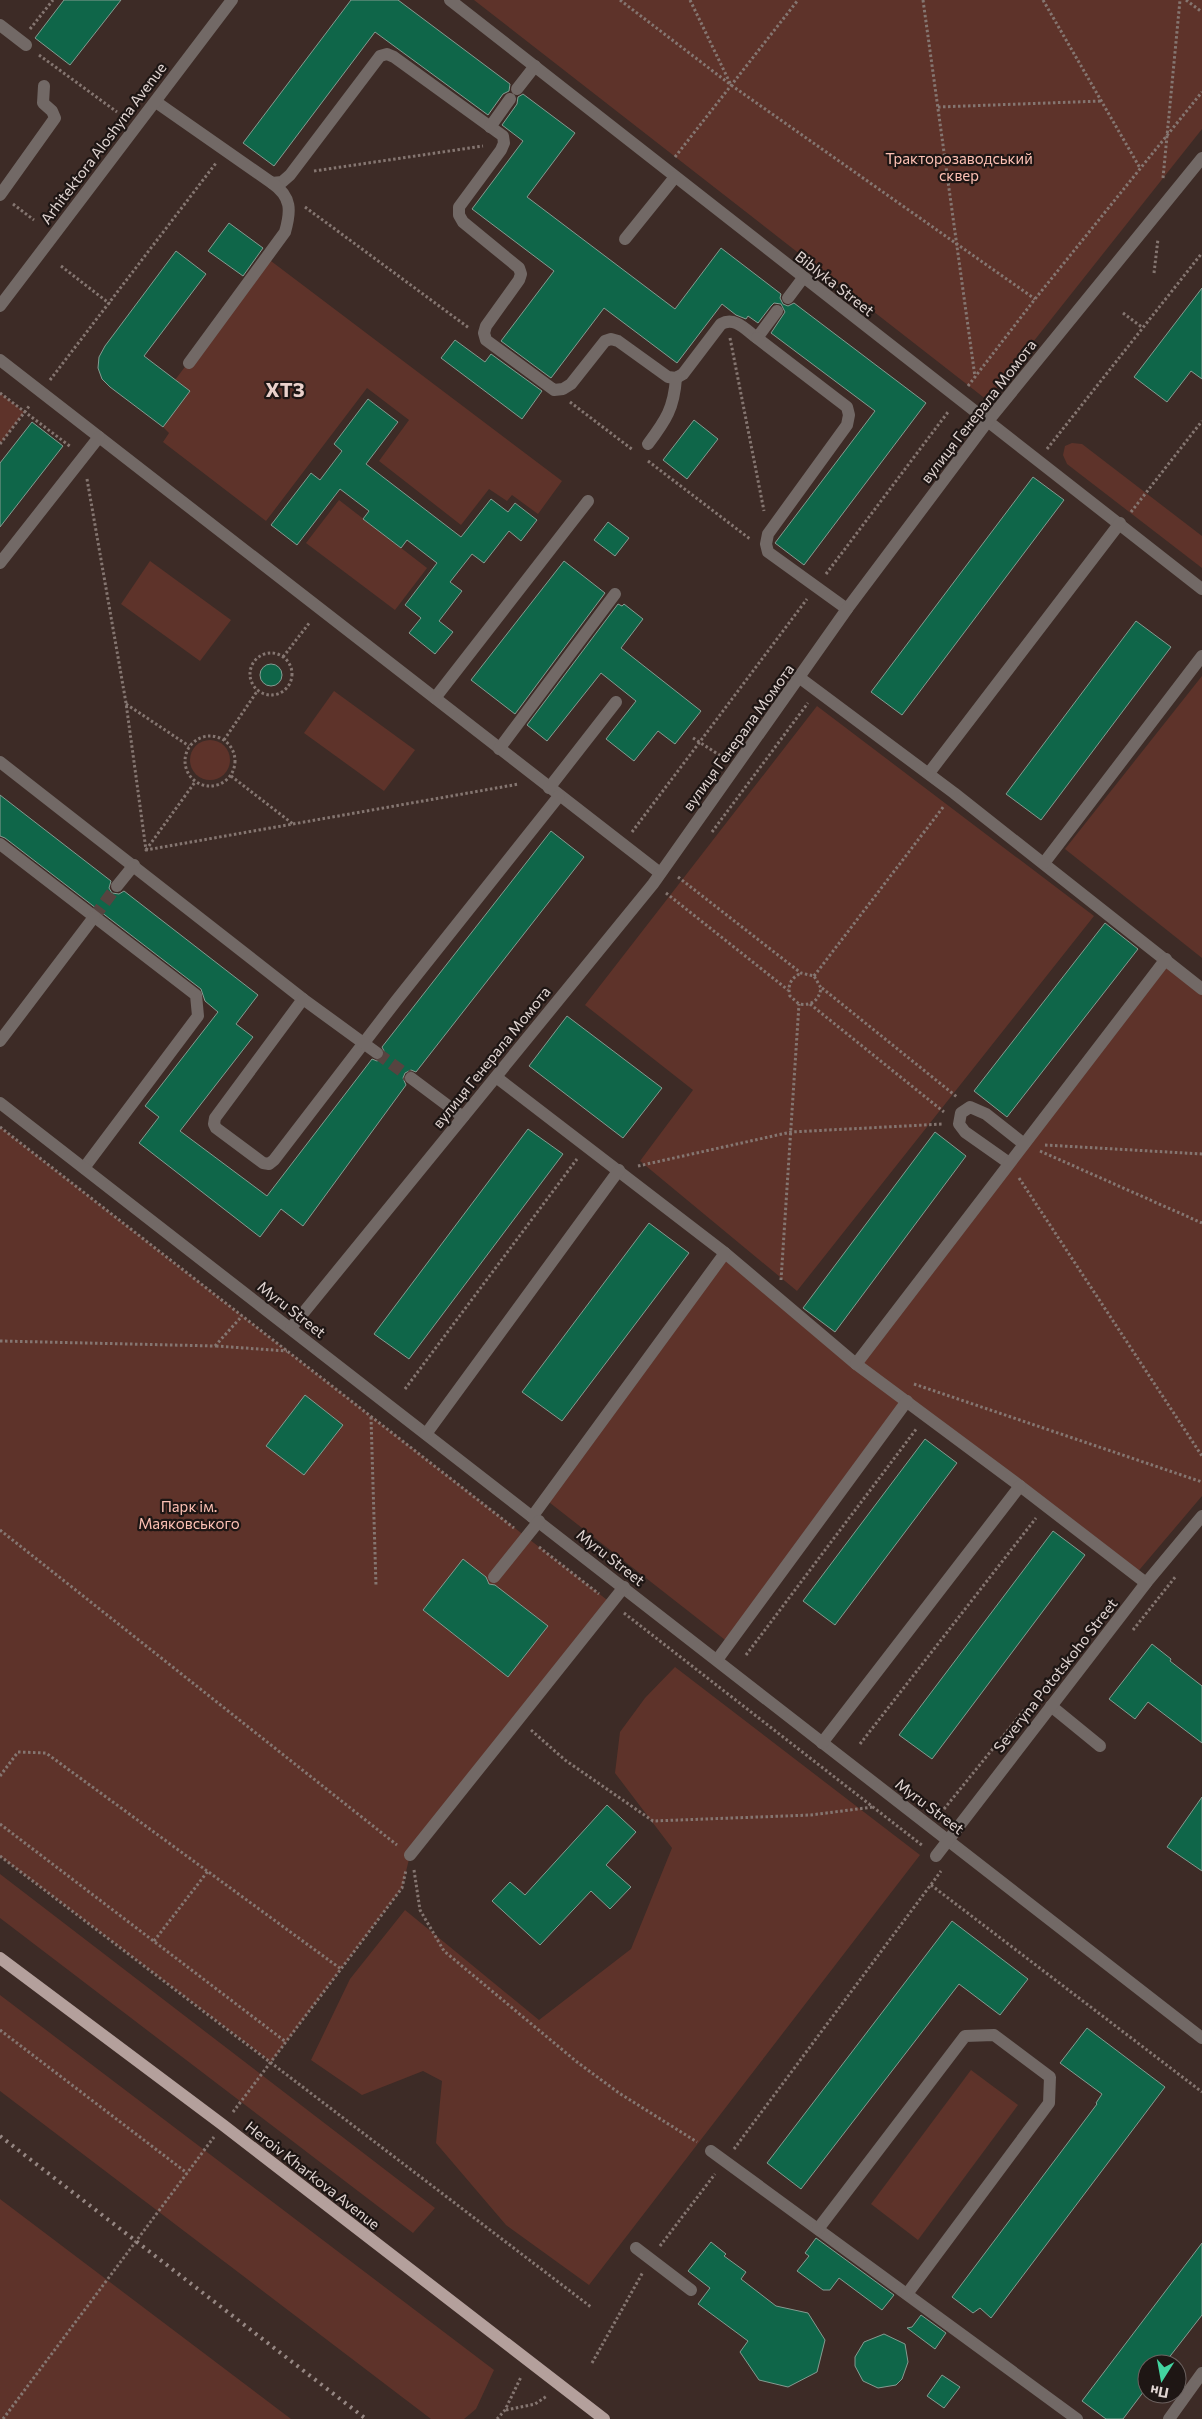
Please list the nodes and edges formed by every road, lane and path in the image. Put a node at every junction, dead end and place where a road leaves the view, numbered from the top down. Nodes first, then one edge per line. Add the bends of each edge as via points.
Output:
1 (53, 0) edge
2 (232, 0) edge
3 (450, 0) edge
4 (620, 0) edge
5 (690, 0) edge
6 (798, 0) edge
7 (923, 0) edge
8 (1044, 0) edge
9 (1180, 0) edge
10 (1186, 0) edge
11 (1202, 12) edge
12 (0, 25) edge
13 (23, 43) junction
14 (535, 66) junction
15 (731, 85) junction
16 (44, 86) dead end
17 (1202, 92) edge
18 (1102, 101) junction
19 (156, 102) junction
20 (938, 107) junction
21 (117, 112) dead end
22 (490, 127) junction
23 (1168, 134) junction
24 (504, 143) junction
25 (226, 151) junction
26 (1202, 158) edge
27 (1140, 168) junction
28 (670, 173) junction
29 (290, 175) junction
30 (1163, 181) dead end
31 (277, 186) junction
32 (0, 195) edge
33 (1160, 209) junction
34 (34, 220) dead end
35 (625, 239) dead end
36 (956, 244) junction
37 (1202, 253) edge
38 (61, 266) dead end
39 (1154, 273) dead end
40 (803, 278) junction
41 (788, 298) dead end
42 (1035, 299) junction
43 (110, 304) junction
44 (0, 306) edge
45 (777, 311) dead end
46 (1123, 313) dead end
47 (727, 320) junction
48 (1143, 328) junction
49 (758, 338) junction
50 (486, 340) junction
51 (0, 360) edge
52 (188, 363) dead end
53 (975, 377) junction
54 (676, 378) junction
55 (49, 381) dead end
56 (966, 388) dead end
57 (554, 390) junction
58 (0, 393) edge
59 (30, 404) dead end
60 (951, 408) dead end
61 (24, 412) junction
62 (988, 421) junction
63 (1202, 421) edge
64 (99, 437) junction
65 (0, 444) edge
66 (648, 444) dead end
67 (1047, 449) dead end
68 (84, 457) junction
69 (588, 501) dead end
70 (1131, 512) dead end
71 (1120, 524) junction
72 (768, 534) junction
73 (768, 552) junction
74 (0, 563) edge
75 (822, 579) dead end
76 (1202, 589) edge
77 (812, 592) dead end
78 (616, 594) dead end
79 (848, 609) junction
80 (312, 619) dead end
81 (1202, 656) edge
82 (283, 657) junction
83 (800, 678) junction
84 (258, 690) junction
85 (817, 690) junction
86 (434, 698) junction
87 (616, 702) dead end
88 (126, 703) junction
89 (224, 740) junction
90 (189, 746) junction
91 (498, 749) junction
92 (0, 762) edge
93 (929, 773) junction
94 (231, 776) junction
95 (195, 782) junction
96 (549, 788) junction
97 (954, 793) junction
98 (293, 824) junction
99 (708, 839) dead end
100 (0, 844) edge
101 (623, 845) junction
102 (146, 850) junction
103 (1044, 862) junction
104 (134, 865) junction
105 (685, 870) dead end
106 (660, 875) junction
107 (679, 877) junction
108 (117, 886) tunnel mouth
109 (94, 917) junction
110 (1166, 959) junction
111 (801, 973) junction
112 (814, 976) junction
113 (821, 988) junction
114 (1202, 989) edge
115 (789, 990) junction
116 (303, 999) junction
117 (798, 1004) junction
118 (810, 1004) junction
119 (0, 1041) edge
120 (363, 1044) junction
121 (377, 1053) tunnel mouth
122 (496, 1077) junction
123 (411, 1078) tunnel mouth
124 (0, 1103) edge
125 (970, 1106) junction
126 (463, 1117) junction
127 (958, 1124) junction
128 (0, 1127) edge
129 (790, 1132) junction
130 (1024, 1144) junction
131 (587, 1146) junction
132 (1202, 1154) edge
133 (1009, 1163) junction
134 (84, 1168) junction
135 (619, 1170) junction
136 (1202, 1222) edge
137 (725, 1252) junction
138 (780, 1300) junction
139 (242, 1316) junction
140 (291, 1328) junction
141 (0, 1341) edge
142 (215, 1346) junction
143 (287, 1351) junction
144 (856, 1364) junction
145 (912, 1383) dead end
146 (405, 1389) dead end
147 (907, 1401) junction
148 (926, 1415) junction
149 (371, 1416) junction
150 (426, 1434) junction
151 (1202, 1456) edge
152 (1202, 1482) edge
153 (1020, 1486) junction
154 (1045, 1506) junction
155 (1202, 1516) edge
156 (535, 1519) junction
157 (0, 1530) edge
158 (526, 1537) junction
159 (494, 1577) dead end
160 (1146, 1583) junction
161 (376, 1586) dead end
162 (624, 1587) junction
163 (611, 1603) junction
164 (746, 1655) dead end
165 (717, 1660) junction
166 (1051, 1706) junction
167 (519, 1720) junction
168 (822, 1743) junction
169 (860, 1744) dead end
170 (1100, 1746) dead end
171 (0, 1776) edge
172 (894, 1798) junction
173 (874, 1807) junction
174 (0, 1824) edge
175 (948, 1840) junction
176 (410, 1855) junction
177 (0, 1856) edge
178 (936, 1856) joint
179 (946, 1864) dead end
180 (208, 1872) junction
181 (931, 1885) junction
182 (154, 1941) junction
183 (0, 1958) edge
184 (341, 1968) dead end
185 (0, 2030) edge
186 (1202, 2038) edge
187 (286, 2042) dead end
188 (1202, 2092) edge
189 (711, 2151) joint
190 (726, 2160) junction
191 (187, 2173) dead end
192 (818, 2229) junction
193 (636, 2248) dead end
194 (650, 2259) junction
195 (691, 2290) dead end
196 (907, 2294) junction
197 (591, 2307) dead end
198 (592, 2363) dead end
199 (525, 2369) dead end
200 (1202, 2373) edge
201 (548, 2395) dead end
202 (506, 2410) junction
203 (497, 2419) edge
204 (604, 2419) edge
205 (1077, 2419) edge
206 (1169, 2419) edge

1 - 13 path
2 - 19 street, Arhitektora Aloshyna Avenue
3 - 14 street, Biblyka Street
4 - 15 path
5 - 15 path
6 - 15 path
7 - 20 path
8 - 18 path
9 - 23 path
10 - 11 path
12 - 13 street
13 - 21 path
14 - 22 street
14 - 28 street, Biblyka Street
15 - 28 path
15 - 36 path
16 - 32 street via 43,103 52,110 55,118
17 - 23 path
18 - 20 path
18 - 27 path
19 - 25 street
19 - 44 street, Arhitektora Aloshyna Avenue
20 - 36 path
22 - 24 street via 502,136
22 - 29 street via 387,54 380,56
23 - 27 path
23 - 30 path
24 - 29 path
24 - 50 street via 456,216 520,268 519,280 486,326
25 - 31 street
25 - 43 path
26 - 33 street, вулиця Генерала Момота
27 - 42 path
28 - 35 street
28 - 40 street, Biblyka Street
29 - 31 street
31 - 50 path
31 - 52 street via 288,199 290,207 285,232
32 - 34 path
33 - 39 path
33 - 62 street, вулиця Генерала Момота
36 - 42 path
36 - 53 path
37 - 48 path
38 - 43 path
40 - 41 street
40 - 62 street, Biblyka Street
42 - 53 path
43 - 55 path
45 - 49 street
46 - 48 path
47 - 49 street via 735,321
47 - 54 street via 720,324 683,374
47 - 72 path
48 - 67 path
49 - 72 street via 847,407 849,415 847,425
50 - 57 street
51 - 64 street
53 - 56 path
54 - 57 street via 668,377 611,339 605,341 571,384
54 - 66 street via 669,415
57 - 73 path
58 - 61 path
59 - 61 path
60 - 75 path
61 - 65 path
61 - 68 path
62 - 71 street, Biblyka Street
62 - 79 street, вулиця Генерала Момота
63 - 70 path
64 - 68 street
64 - 86 street
68 - 74 street
68 - 88 path
69 - 86 street
71 - 76 street, Biblyka Street
71 - 93 street
72 - 73 street
73 - 79 street
77 - 101 path
78 - 91 street
79 - 83 street, вулиця Генерала Момота
80 - 82 path
81 - 103 street
82 - 84 path via 265,654 254,662 250,675
82 - 84 path via 292,674 288,687 268,695
83 - 85 street
83 - 106 street, вулиця Генерала Момота
84 - 89 path
85 - 93 street
85 - 99 path
86 - 91 street
87 - 96 street
88 - 90 path
88 - 102 path
89 - 90 path via 205,736
89 - 94 path via 235,756
90 - 95 path via 184,765
91 - 96 street
92 - 104 street
93 - 97 street
94 - 95 path via 214,786
94 - 98 path
95 - 102 path
96 - 98 path
96 - 101 street
96 - 120 street
97 - 103 street
97 - 112 path
98 - 102 path
100 - 109 street
101 - 106 street
102 - 104 path
103 - 110 street
104 - 108 street
104 - 116 street
105 - 107 path
106 - 107 path
106 - 115 path
106 - 122 street, вулиця Генерала Момота
107 - 111 path
109 - 119 street
109 - 134 street via 196,995 198,1016
110 - 114 street
110 - 130 street
111 - 112 path
111 - 115 path via 792,980
112 - 113 path
113 - 118 path via 816,1001
113 - 125 path
115 - 117 path
116 - 120 street
116 - 120 street via 215,1118 216,1128 263,1163 269,1164
117 - 118 path
117 - 129 path
118 - 127 path
120 - 121 street
122 - 126 street, вулиця Генерала Момота
122 - 131 street
123 - 126 street
124 - 134 street, Myru Street
125 - 127 street via 961,1113
125 - 130 street via 986,1114
126 - 140 street, вулиця Генерала Момота
127 - 129 path
127 - 133 street via 964,1132
128 - 139 path
129 - 135 path
129 - 138 path
130 - 132 path
130 - 133 street
130 - 136 path
131 - 135 street
131 - 146 path
133 - 144 street
133 - 151 path
134 - 140 street, Myru Street
135 - 137 street
135 - 150 street
137 - 138 street
137 - 156 street
138 - 144 street
139 - 142 path
139 - 143 path
140 - 150 street, Myru Street
141 - 142 path
142 - 143 path
143 - 149 path
144 - 147 street
145 - 152 path
147 - 148 street
147 - 165 street
148 - 153 street
148 - 164 path
149 - 158 path
149 - 161 path
150 - 156 street, Myru Street
153 - 154 street
153 - 168 street
154 - 160 street
154 - 169 path
155 - 160 street, Severyna Pototskoho Street
156 - 158 street
156 - 162 street, Myru Street
157 - 176 path
158 - 159 street
158 - 163 path
160 - 166 street, Severyna Pototskoho Street
162 - 163 street
162 - 165 street, Myru Street
163 - 167 street
163 - 173 path
165 - 168 street, Myru Street
166 - 170 street
166 - 175 street, Severyna Pototskoho Street
167 - 173 path via 565,1760 653,1821 811,1815
167 - 176 street
168 - 172 street, Myru Street
171 - 180 path via 18,1752 46,1753
172 - 173 path
172 - 175 street, Myru Street
173 - 178 path
174 - 182 path
175 - 178 street, Severyna Pototskoho Street
175 - 186 street, Myru Street
176 - 189 path via 420,1910 444,1951 577,2062 619,2093
177 - 197 path
179 - 181 path
180 - 182 path
180 - 184 path
181 - 188 path
181 - 190 path
182 - 187 path
183 - 204 main road, Heroiv Kharkova Avenue
185 - 191 path
189 - 190 street
190 - 192 street
190 - 194 path
192 - 196 street
192 - 196 street via 965,2036 994,2035 1050,2077 1050,2103
193 - 194 street
194 - 195 street
194 - 198 path
196 - 205 street
199 - 202 path
200 - 206 street
201 - 202 path via 536,2404
202 - 203 path

